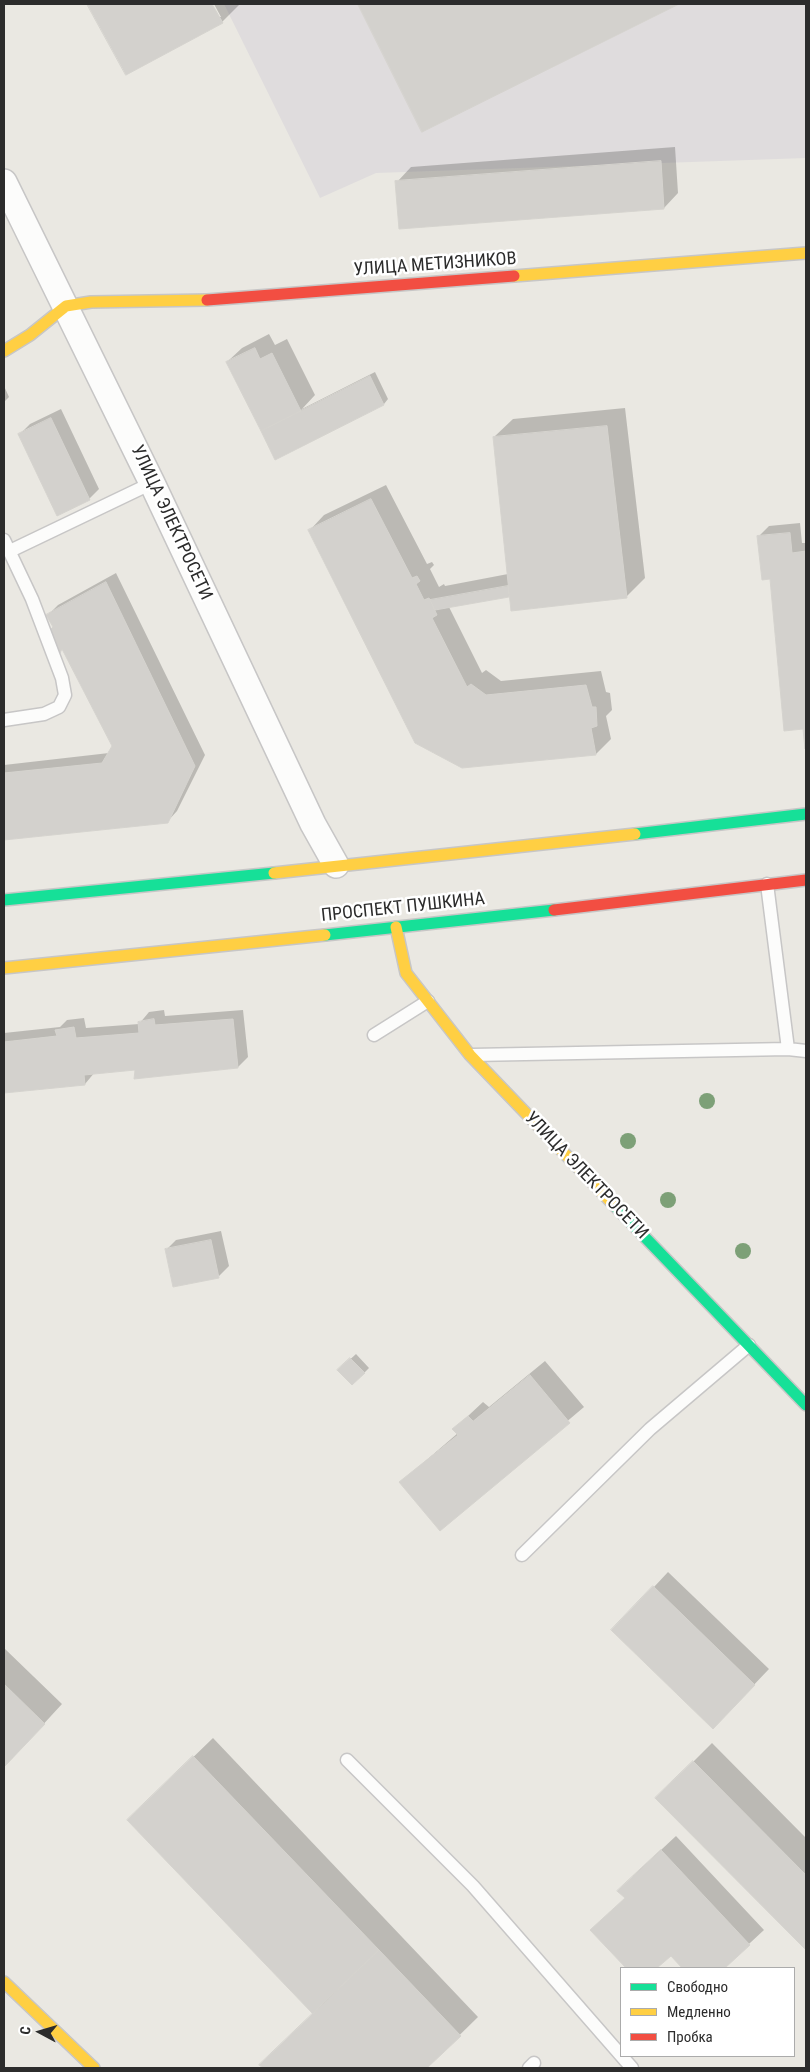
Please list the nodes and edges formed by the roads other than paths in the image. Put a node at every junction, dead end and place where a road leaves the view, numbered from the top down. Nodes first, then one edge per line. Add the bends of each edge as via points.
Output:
1 (4, 182) edge
2 (806, 254) edge
3 (66, 306) junction
4 (4, 351) edge
5 (152, 483) junction
6 (7, 545) edge
7 (4, 720) edge
8 (806, 814) edge
9 (336, 865) junction
10 (806, 880) edge
11 (767, 884) junction
12 (4, 900) edge
13 (396, 927) junction
14 (4, 968) edge
15 (428, 1001) junction
16 (374, 1035) dead end
17 (788, 1049) junction
18 (806, 1050) edge
19 (470, 1055) junction
20 (749, 1345) junction
21 (806, 1405) edge
22 (522, 1555) dead end
23 (347, 1760) dead end
24 (4, 1982) edge
25 (620, 2054) edge
26 (622, 2057) edge
27 (94, 2068) edge
28 (632, 2068) edge

1 - 3 street, УЛИЦА ЭЛЕКТРОСЕТИ
2 - 3 main road, УЛИЦА МЕТИЗНИКОВ via 213,300 91,302
3 - 4 main road
3 - 5 street, УЛИЦА ЭЛЕКТРОСЕТИ
5 - 6 lane
5 - 9 street, УЛИЦА ЭЛЕКТРОСЕТИ via 313,824
6 - 7 lane via 32,599 62,678 65,695 59,707 44,714
8 - 9 main road
9 - 12 main road
10 - 11 main road, ПРОСПЕКТ ПУШКИНА
11 - 13 main road, ПРОСПЕКТ ПУШКИНА
11 - 17 lane
13 - 14 main road, ПРОСПЕКТ ПУШКИНА
13 - 15 main road, УЛИЦА ЭЛЕКТРОСЕТИ via 406,973
15 - 16 lane
15 - 19 main road, УЛИЦА ЭЛЕКТРОСЕТИ
17 - 18 lane
17 - 19 lane
19 - 20 main road, УЛИЦА ЭЛЕКТРОСЕТИ
20 - 21 main road, УЛИЦА ЭЛЕКТРОСЕТИ
20 - 22 lane via 650,1429
23 - 25 lane via 473,1886
24 - 27 main road
26 - 28 lane

